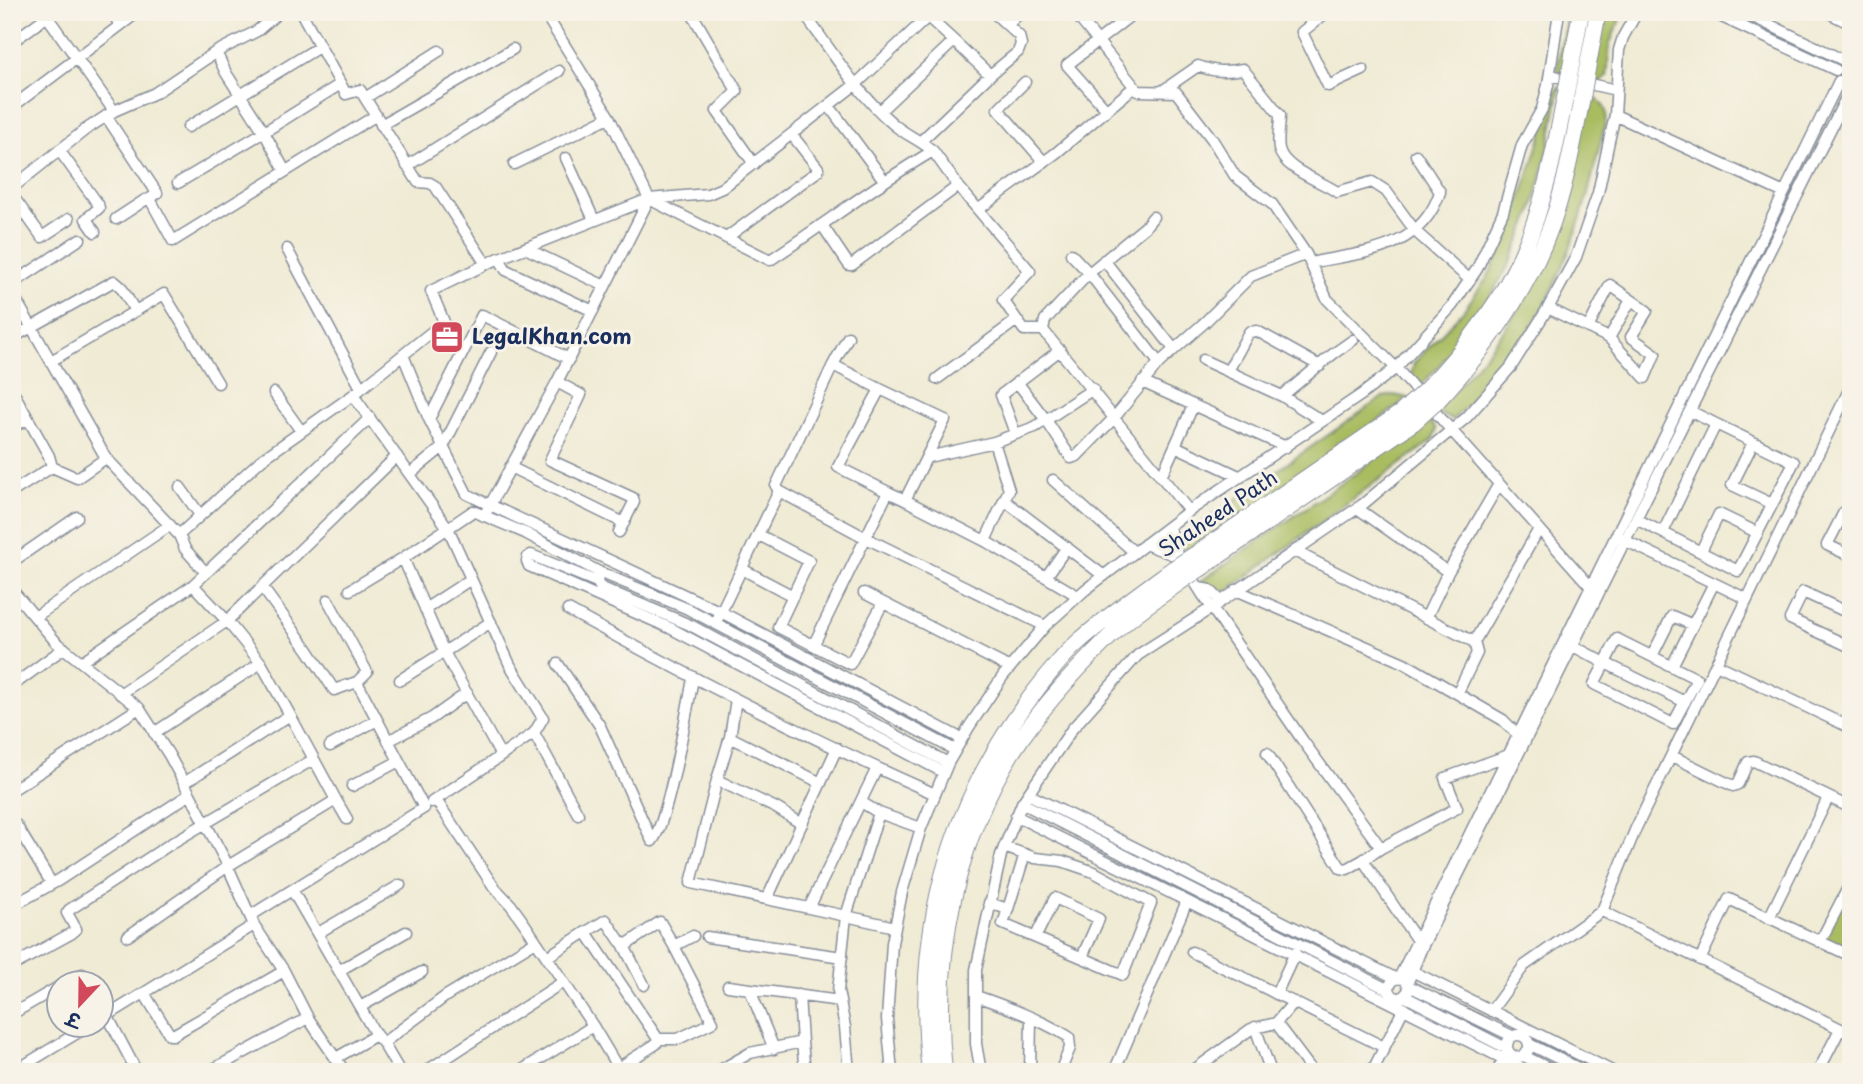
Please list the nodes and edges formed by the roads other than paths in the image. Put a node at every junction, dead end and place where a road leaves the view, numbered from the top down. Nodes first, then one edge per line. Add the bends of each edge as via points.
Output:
1 (112, 12) edge
2 (138, 12) edge
3 (279, 12) edge
4 (301, 12) edge
5 (691, 12) edge
6 (993, 12) edge
7 (1020, 12) edge
8 (1074, 12) edge
9 (1135, 12) edge
10 (1328, 12) edge
11 (1559, 12) edge
12 (1581, 12) edge
13 (1598, 12) edge
14 (1637, 12) edge
15 (1711, 12) edge
16 (1743, 12) edge
17 (1827, 12) edge
18 (48, 14) edge
19 (808, 14) edge
20 (931, 15) edge
21 (549, 20) dead end
22 (1851, 24) edge
23 (120, 25) junction
24 (1007, 25) junction
25 (954, 41) junction
26 (12, 42) edge
27 (1098, 42) junction
28 (319, 47) junction
29 (513, 50) dead end
30 (439, 51) dead end
31 (216, 52) junction
32 (76, 58) junction
33 (1844, 62) edge
34 (1363, 70) dead end
35 (559, 71) dead end
36 (1578, 73) junction
37 (990, 75) junction
38 (1550, 75) junction
39 (1025, 82) dead end
40 (856, 84) junction
41 (340, 85) junction
42 (1135, 87) junction
43 (1851, 88) edge
44 (1616, 90) junction
45 (1162, 91) junction
46 (240, 95) junction
47 (365, 98) junction
48 (829, 106) junction
49 (12, 107) edge
50 (1107, 110) junction
51 (880, 111) junction
52 (110, 114) junction
53 (1615, 115) junction
54 (609, 117) junction
55 (377, 120) junction
56 (188, 127) dead end
57 (264, 132) junction
58 (792, 135) junction
59 (921, 141) junction
60 (59, 150) junction
61 (933, 151) junction
62 (1416, 155) dead end
63 (566, 158) dead end
64 (1044, 162) junction
65 (514, 164) dead end
66 (754, 164) junction
67 (407, 166) junction
68 (285, 171) junction
69 (884, 180) junction
70 (15, 181) edge
71 (178, 183) dead end
72 (958, 186) junction
73 (1784, 193) junction
74 (12, 195) edge
75 (150, 199) junction
76 (649, 199) junction
77 (979, 209) junction
78 (1153, 217) dead end
79 (69, 219) dead end
80 (116, 219) dead end
81 (594, 220) junction
82 (822, 225) junction
83 (94, 232) dead end
84 (1416, 232) junction
85 (726, 238) junction
86 (80, 239) dead end
87 (525, 248) junction
88 (287, 249) dead end
89 (1071, 254) dead end
90 (499, 258) junction
91 (1308, 258) junction
92 (1104, 260) junction
93 (486, 264) junction
94 (1088, 272) junction
95 (1470, 280) junction
96 (12, 284) edge
97 (605, 286) junction
98 (12, 293) edge
99 (1631, 300) junction
100 (1548, 308) junction
101 (135, 311) junction
102 (593, 311) junction
103 (1017, 320) junction
104 (32, 328) junction
105 (1588, 328) junction
106 (1043, 330) junction
107 (848, 337) dead end
108 (12, 338) edge
109 (1609, 338) junction
110 (1353, 340) dead end
111 (1174, 348) junction
112 (1059, 350) junction
113 (491, 352) dead end
114 (403, 355) junction
115 (569, 359) junction
116 (1203, 360) dead end
117 (51, 361) junction
118 (1158, 362) junction
119 (833, 365) junction
120 (1320, 366) junction
121 (1396, 368) junction
122 (1228, 371) junction
123 (937, 379) dead end
124 (557, 382) junction
125 (1017, 382) junction
126 (1142, 382) junction
127 (218, 383) dead end
128 (1851, 386) edge
129 (880, 389) junction
130 (1093, 389) junction
131 (12, 390) edge
132 (357, 391) junction
133 (274, 393) dead end
134 (1282, 396) junction
135 (1193, 406) junction
136 (1690, 411) junction
137 (370, 418) junction
138 (1114, 418) junction
139 (27, 419) junction
140 (429, 419) junction
141 (1046, 420) junction
142 (1322, 421) junction
143 (1716, 424) junction
144 (12, 428) edge
145 (1451, 430) junction
146 (301, 431) junction
147 (1015, 433) junction
148 (993, 442) junction
149 (1754, 443) junction
150 (1175, 446) junction
151 (443, 447) junction
152 (1286, 447) junction
153 (397, 457) junction
154 (928, 457) junction
155 (106, 458) junction
156 (52, 467) junction
157 (510, 467) junction
158 (410, 474) junction
159 (1161, 477) junction
160 (1241, 477) junction
161 (1053, 480) dead end
162 (1499, 484) junction
163 (180, 487) dead end
164 (779, 491) junction
165 (12, 492) edge
166 (888, 492) junction
167 (905, 500) junction
168 (1004, 500) junction
169 (1772, 503) junction
170 (1357, 508) junction
171 (487, 510) junction
172 (1189, 511) junction
173 (201, 515) junction
174 (1851, 515) edge
175 (77, 517) dead end
176 (1636, 519) junction
177 (170, 525) junction
178 (1169, 526) junction
179 (448, 528) junction
180 (1539, 529) junction
181 (1663, 532) junction
182 (1758, 533) junction
183 (179, 535) junction
184 (759, 535) junction
185 (866, 538) junction
186 (1620, 538) junction
187 (985, 541) junction
188 (1145, 544) junction
189 (1067, 547) junction
190 (1294, 551) junction
191 (1701, 551) junction
192 (1134, 552) junction
193 (1851, 556) edge
194 (403, 558) junction
195 (12, 562) edge
196 (1185, 566) junction
197 (742, 569) junction
198 (1448, 572) junction
199 (206, 573) junction
200 (1046, 576) junction
201 (1104, 576) junction
202 (598, 577) junction
203 (471, 579) junction
204 (1714, 583) junction
205 (193, 585) junction
206 (1590, 586) junction
207 (262, 587) junction
208 (12, 590) edge
209 (350, 590) dead end
210 (1236, 590) junction
211 (1201, 592) junction
212 (864, 593) dead end
213 (793, 596) junction
214 (1078, 596) junction
215 (1747, 599) junction
216 (328, 600) dead end
217 (1219, 601) junction
218 (883, 603) junction
219 (425, 609) junction
220 (568, 610) dead end
221 (721, 612) junction
222 (1851, 614) edge
223 (1201, 615) junction
224 (35, 617) junction
225 (1426, 618) junction
226 (227, 621) junction
227 (491, 622) junction
228 (716, 624) junction
229 (1693, 625) junction
230 (1045, 626) junction
231 (1475, 642) junction
232 (813, 646) junction
233 (1573, 646) junction
234 (64, 648) junction
235 (1851, 648) edge
236 (444, 652) junction
237 (1652, 656) junction
238 (81, 662) junction
239 (261, 663) junction
240 (1605, 663) junction
241 (558, 664) dead end
242 (1716, 664) junction
243 (1672, 666) junction
244 (1010, 667) junction
245 (693, 679) junction
246 (400, 680) dead end
247 (357, 682) junction
248 (12, 686) edge
249 (1458, 692) junction
250 (467, 693) junction
251 (120, 694) junction
252 (736, 699) junction
253 (1685, 702) junction
254 (139, 708) junction
255 (290, 715) junction
256 (377, 720) junction
257 (1851, 728) edge
258 (154, 733) junction
259 (534, 733) junction
260 (1517, 733) junction
261 (730, 737) junction
262 (962, 739) junction
263 (388, 741) junction
264 (330, 746) dead end
265 (837, 748) junction
266 (955, 750) junction
267 (1267, 753) dead end
268 (501, 756) junction
269 (1506, 756) junction
270 (1672, 756) junction
271 (314, 759) junction
272 (399, 761) junction
273 (877, 768) junction
274 (946, 768) junction
275 (716, 780) junction
276 (184, 783) junction
277 (821, 783) junction
278 (352, 786) dead end
279 (12, 790) edge
280 (190, 794) junction
281 (935, 794) junction
282 (1828, 797) junction
283 (1025, 799) junction
284 (337, 800) junction
285 (436, 800) junction
286 (861, 802) junction
287 (424, 808) junction
288 (1851, 808) edge
289 (879, 813) junction
290 (578, 814) dead end
291 (1016, 816) junction
292 (347, 819) dead end
293 (14, 823) edge
294 (205, 824) junction
295 (802, 824) junction
296 (921, 828) junction
297 (1004, 847) junction
298 (1381, 848) junction
299 (1025, 854) junction
300 (1363, 860) junction
301 (228, 866) junction
302 (1851, 883) edge
303 (52, 884) junction
304 (400, 885) dead end
305 (292, 890) junction
306 (766, 899) junction
307 (1187, 901) junction
308 (989, 903) junction
309 (12, 906) edge
310 (809, 908) junction
311 (1007, 909) junction
312 (1602, 911) junction
313 (846, 916) junction
314 (1769, 918) junction
315 (252, 920) junction
316 (895, 927) junction
317 (405, 932) dead end
318 (586, 932) junction
319 (318, 933) junction
320 (128, 936) dead end
321 (693, 936) dead end
322 (1036, 936) junction
323 (706, 937) dead end
324 (536, 941) junction
325 (1821, 942) junction
326 (1419, 943) junction
327 (623, 944) junction
328 (674, 946) junction
329 (1192, 952) dead end
330 (1295, 953) junction
331 (1851, 956) edge
332 (547, 957) junction
333 (842, 957) junction
334 (1082, 957) junction
335 (1700, 960) junction
336 (12, 966) edge
337 (340, 970) junction
338 (284, 971) junction
339 (422, 972) dead end
340 (563, 982) junction
341 (1404, 983) junction
342 (644, 985) dead end
343 (728, 986) dead end
344 (750, 990) junction
345 (1389, 990) junction
346 (144, 993) junction
347 (1276, 993) junction
348 (46, 994) edge
349 (799, 995) junction
350 (976, 996) junction
351 (840, 1000) junction
352 (1294, 1002) junction
353 (360, 1007) junction
354 (116, 1010) edge
355 (1491, 1011) junction
356 (12, 1014) edge
357 (308, 1018) junction
358 (1031, 1019) junction
359 (1276, 1024) junction
360 (593, 1026) junction
361 (1255, 1027) junction
362 (1839, 1029) junction
363 (1851, 1034) edge
364 (1512, 1036) junction
365 (116, 1037) edge
366 (69, 1038) edge
367 (380, 1039) junction
368 (658, 1039) junction
369 (802, 1042) junction
370 (1529, 1044) junction
371 (1384, 1047) junction
372 (774, 1049) junction
373 (1506, 1053) junction
374 (336, 1058) junction
375 (1519, 1063) edge
376 (625, 1068) edge
377 (13, 1072) edge
378 (137, 1072) edge
379 (208, 1072) edge
380 (345, 1072) edge
381 (400, 1072) edge
382 (425, 1072) edge
383 (519, 1072) edge
384 (717, 1072) edge
385 (805, 1072) edge
386 (849, 1072) edge
387 (892, 1072) edge
388 (930, 1072) edge
389 (944, 1072) edge
390 (981, 1072) edge
391 (1030, 1072) edge
392 (1060, 1072) edge
393 (1114, 1072) edge
394 (1191, 1072) edge
395 (1271, 1072) edge
396 (1313, 1072) edge
397 (1372, 1072) edge
398 (1497, 1072) edge
399 (1530, 1072) edge
400 (1556, 1072) edge
401 (1586, 1072) edge
402 (1614, 1072) edge
403 (1818, 1072) edge

1 - 23 street
2 - 23 street
3 - 31 street via 257,31
4 - 28 street
5 - 66 street via 737,91 718,111
6 - 24 street
7 - 24 street
8 - 27 street
9 - 27 street
10 - 34 street via 1302,32 1328,86
11 - 38 street
12 - 36 highway, Shaheed Path
13 - 36 highway, Shaheed Path
14 - 44 street via 1619,50
15 - 33 street
16 - 33 street
17 - 22 street
18 - 26 street
18 - 32 street
19 - 40 street
20 - 25 street
20 - 40 street
21 - 54 street
23 - 32 street
24 - 37 street via 1021,44 1018,52
25 - 37 street
25 - 51 street
27 - 42 street
27 - 50 street via 1067,65
28 - 41 street
28 - 46 street
29 - 55 street
30 - 47 street
31 - 46 street
31 - 52 street via 155,93
32 - 49 street
32 - 52 street
33 - 43 street
33 - 73 street
35 - 67 street
36 - 196 highway, Shaheed Path, bridge via 1563,188 1538,259 1492,336 1408,417
37 - 59 street
38 - 44 street
38 - 95 street via 1542,108 1522,145 1503,212
39 - 64 street via 998,109
40 - 48 street
40 - 51 street
41 - 47 street via 346,94 360,90
41 - 57 street
42 - 45 street via 1138,91
42 - 50 street
43 - 136 street
44 - 53 street
45 - 84 street via 1198,66 1212,71 1243,69 1280,115 1279,150 1285,158 1337,192 1372,182 1382,187
45 - 91 street via 1176,92 1235,176 1272,204
46 - 56 street
46 - 57 street
47 - 55 street
48 - 58 street
48 - 69 street
50 - 64 street
51 - 59 street
52 - 60 street
52 - 75 street via 157,193
53 - 73 street
53 - 100 street via 1598,193 1576,257
54 - 65 street
54 - 76 street
55 - 67 street
55 - 68 street
57 - 68 street
57 - 71 street
58 - 66 street
58 - 85 street via 818,171
59 - 61 street
60 - 70 street
60 - 83 street via 98,204 86,219
61 - 69 street
61 - 72 street
62 - 84 street via 1440,192
63 - 81 street
64 - 77 street
66 - 76 street via 708,194
67 - 93 street via 418,182 435,186
68 - 75 street via 173,240
69 - 82 street
72 - 77 street
72 - 82 street via 852,265
73 - 186 street
74 - 79 street via 42,237
75 - 80 street
76 - 81 street
76 - 85 street
76 - 97 street
77 - 103 street via 1030,271 1003,300
78 - 92 street
81 - 87 street
82 - 85 street via 770,260
84 - 91 street via 1384,248
84 - 95 street
86 - 96 street
87 - 90 street
87 - 97 street
88 - 132 street
89 - 94 street
90 - 93 street
90 - 102 street via 506,270
91 - 111 street via 1251,276
91 - 121 street via 1327,299
92 - 94 street
92 - 111 street
93 - 114 street via 431,291 444,323
94 - 106 street via 1045,320
94 - 118 street
95 - 121 street
97 - 102 street
98 - 104 street
99 - 105 street via 1610,285
99 - 109 street
99 - 109 street via 1647,311 1631,337 1655,354 1645,378
100 - 105 street
100 - 145 street via 1510,368
101 - 104 street via 114,281
101 - 117 street
101 - 127 street via 163,294
102 - 115 street
103 - 106 street via 1024,330
103 - 123 street
104 - 108 street
104 - 117 street
105 - 109 street
106 - 112 street
107 - 119 street
110 - 120 street
111 - 118 street
112 - 125 street
112 - 130 street
113 - 151 street
114 - 132 street
114 - 140 street
115 - 124 street
115 - 140 street via 482,315
116 - 122 street
117 - 155 street
118 - 126 street
119 - 129 street
119 - 164 street via 776,486
120 - 122 street via 1256,331 1249,332
120 - 134 street
121 - 142 street
121 - 145 street
122 - 134 street
124 - 157 street
124 - 157 street via 581,395 550,460 633,498 621,527
125 - 141 street
125 - 147 street via 1001,395
126 - 135 street
126 - 138 street
128 - 215 street
129 - 154 street via 945,420
129 - 166 street via 838,467
130 - 138 street
130 - 141 street
131 - 139 street
132 - 137 street
132 - 146 street
133 - 146 street
134 - 142 street
135 - 150 street
135 - 152 street
136 - 143 street
136 - 176 street
137 - 153 street
137 - 199 street
138 - 141 street via 1071,458
138 - 159 street
139 - 144 street
139 - 156 street
140 - 151 street
141 - 147 street
142 - 152 street
143 - 149 street
143 - 181 street
145 - 162 street
145 - 170 street
146 - 173 street via 261,460
147 - 148 street
148 - 154 street
148 - 168 street via 1009,490
149 - 169 street via 1794,462
149 - 169 street via 1732,485
150 - 159 street
150 - 160 street
151 - 158 street
151 - 171 street via 467,494
152 - 160 street
153 - 158 street
153 - 207 street
154 - 167 street
155 - 156 street via 77,478
155 - 177 street
156 - 165 street
157 - 171 street
158 - 179 street
159 - 172 street
160 - 172 street
161 - 192 street
162 - 180 street
162 - 198 street
163 - 173 street
164 - 184 street
164 - 185 street
166 - 167 street
166 - 185 street
167 - 187 street
168 - 187 street
168 - 189 street
169 - 182 street
170 - 190 street
170 - 198 street
171 - 179 street via 473,511
171 - 202 street
171 - 221 street
172 - 178 street
173 - 183 street
174 - 193 street via 1844,512 1828,545
175 - 195 street
176 - 181 street
176 - 186 street
177 - 183 street
177 - 224 street
178 - 188 street
178 - 196 street
179 - 194 street
179 - 203 street
180 - 206 street
180 - 231 street
181 - 191 street
182 - 191 street via 1719,514
182 - 191 street via 1738,571
183 - 199 street
184 - 197 street
184 - 213 street via 809,561
185 - 230 street
185 - 232 street
186 - 204 street
186 - 206 street
186 - 233 street
187 - 200 street
188 - 192 street
188 - 196 street
189 - 200 street
189 - 201 street
190 - 210 street
190 - 225 street
192 - 201 street
194 - 209 street
194 - 219 street
196 - 211 street
196 - 388 highway, Shaheed Path via 1084,637 1049,674 1008,729 971,793 948,853 934,911 925,973
196 - 389 highway, Shaheed Path via 1063,684 1021,738 988,796 963,858 945,940 940,1030
197 - 213 street
197 - 221 street
198 - 225 street
199 - 205 street
200 - 214 street
201 - 214 street
202 - 228 street via 688,609
202 - 274 street via 600,587 690,625
202 - 274 street via 528,557 529,566 670,628
203 - 219 street
203 - 227 street
204 - 215 street
204 - 229 street
205 - 226 street
205 - 238 street
206 - 260 street
207 - 226 street
207 - 247 street via 334,690
208 - 224 street
210 - 217 street
210 - 249 street via 1404,663
211 - 217 street
211 - 223 street
212 - 218 street
213 - 232 street via 778,627
214 - 230 street
215 - 242 street
216 - 247 street via 367,672
217 - 223 street
217 - 298 street via 1303,741
218 - 232 street via 850,664
218 - 244 street
219 - 236 street
220 - 245 street
221 - 228 street
221 - 262 street
222 - 235 street via 1803,592 1790,619
223 - 283 street via 1138,655 1072,729
224 - 234 street
225 - 231 street
226 - 239 street
226 - 251 street
227 - 236 street
227 - 259 street via 510,665 543,719
228 - 266 street
229 - 237 street via 1672,616
229 - 243 street
230 - 244 street
231 - 249 street via 1477,653
233 - 240 street
233 - 326 street
234 - 238 street
234 - 248 street
236 - 246 street
236 - 250 street
237 - 240 street via 1617,639
237 - 243 street
238 - 251 street
239 - 255 street
239 - 258 street
240 - 253 street
240 - 253 street via 1594,684 1673,724
241 - 245 street via 600,726 652,841 667,802
242 - 257 street
242 - 270 street
243 - 253 street via 1697,679
244 - 262 street
245 - 252 street
247 - 256 street
249 - 260 street
250 - 263 street
250 - 268 street
251 - 254 street
252 - 261 street
252 - 265 street
254 - 258 street
254 - 279 street
255 - 271 street
255 - 276 street
256 - 263 street
256 - 264 street
258 - 276 street
259 - 268 street
259 - 290 street
260 - 269 street
261 - 275 street
261 - 277 street
262 - 266 street
263 - 272 street
265 - 273 street
265 - 277 street
266 - 274 street
267 - 300 street via 1341,868
268 - 285 street
269 - 298 street via 1445,778 1457,808
269 - 326 street
270 - 282 street via 1733,786 1748,762 1754,761
270 - 312 street
271 - 284 street
271 - 294 street
272 - 278 street
272 - 287 street
273 - 281 street
273 - 286 street
274 - 281 street
275 - 295 street
275 - 306 street via 691,883
276 - 280 street
277 - 295 street
280 - 294 street
280 - 303 street
281 - 296 street
282 - 288 street
282 - 314 street
283 - 291 street
283 - 341 street
283 - 345 street
284 - 292 street
284 - 301 street
285 - 287 street
285 - 324 street
286 - 289 street
286 - 310 street
287 - 305 street
289 - 296 street
289 - 313 street
291 - 297 street
291 - 307 street
293 - 303 street
294 - 301 street
294 - 336 street via 69,910 76,929 72,933
295 - 306 street
296 - 316 street
297 - 299 street
297 - 308 street
298 - 300 street
299 - 311 street
299 - 334 street via 1094,872 1151,903 1123,975
300 - 326 street
301 - 315 street
301 - 320 street
302 - 325 street
303 - 309 street
304 - 319 street
305 - 315 street
305 - 319 street
306 - 310 street
307 - 330 street
307 - 393 street
308 - 311 street
308 - 350 street via 976,970
310 - 313 street
311 - 322 street via 1003,924
312 - 335 street
312 - 355 street via 1524,966
313 - 316 street
313 - 333 street
314 - 325 street
314 - 335 street via 1729,899
315 - 338 street
315 - 346 street
316 - 387 street via 887,1019
317 - 337 street
318 - 327 street via 606,920
318 - 332 street
318 - 368 street
319 - 337 street
321 - 328 street
322 - 334 street
322 - 334 street via 1055,898 1099,919
323 - 333 street
324 - 332 street
324 - 367 street
325 - 331 street
326 - 341 street
327 - 328 street via 660,922
327 - 342 street
328 - 368 street via 713,1022 678,1039
329 - 347 street
330 - 341 street
330 - 347 street
332 - 340 street
333 - 351 street
335 - 362 street
337 - 353 street
338 - 346 street via 170,1035
338 - 357 street
339 - 353 street
340 - 360 street
340 - 382 street
341 - 345 street via 1390,983
341 - 345 street via 1395,998
341 - 355 street
341 - 364 street
341 - 371 street
341 - 373 street
343 - 344 street
344 - 349 street
344 - 372 street
346 - 354 street
347 - 352 street
348 - 356 street
349 - 351 street
349 - 369 street
350 - 358 street
350 - 390 street
351 - 386 street
352 - 359 street
352 - 371 street
353 - 367 street
355 - 402 street
357 - 374 street
357 - 379 street
358 - 391 street
358 - 392 street via 1069,1037 1070,1048
359 - 361 street
359 - 396 street
360 - 376 street via 618,1068
360 - 383 street
361 - 394 street
361 - 395 street
362 - 363 street
362 - 403 street
364 - 370 street via 1524,1037
364 - 373 street
365 - 378 street
366 - 377 street
367 - 374 street
367 - 381 street
368 - 376 street
369 - 372 street
369 - 385 street
370 - 375 street
370 - 401 street
371 - 397 street
372 - 384 street via 750,1053
373 - 375 street
373 - 398 street
374 - 380 street
375 - 399 street
375 - 400 street

